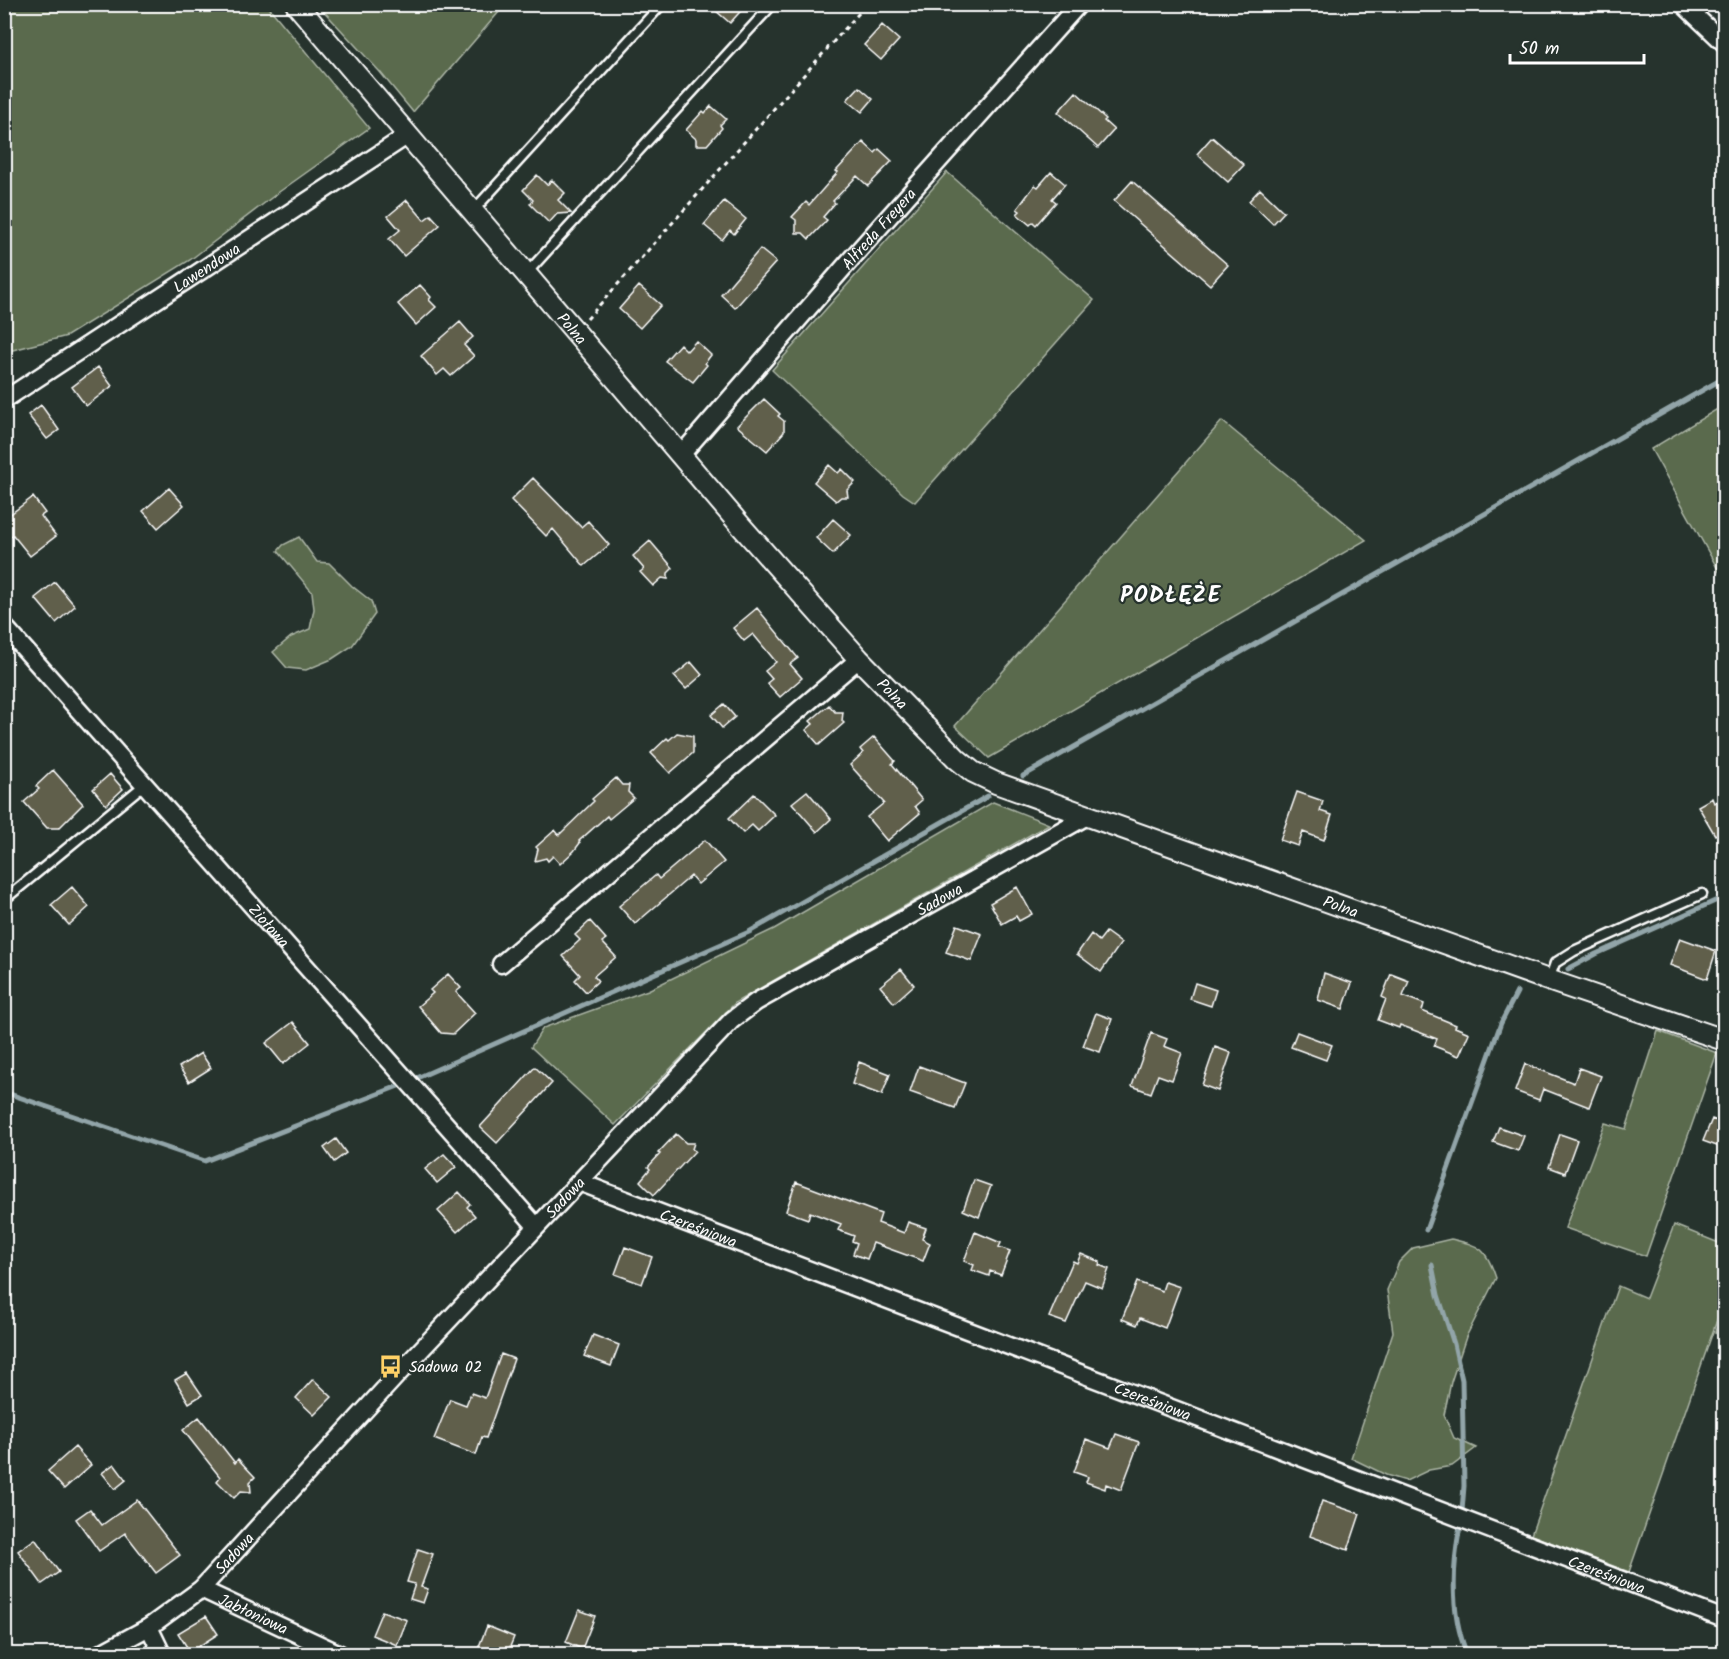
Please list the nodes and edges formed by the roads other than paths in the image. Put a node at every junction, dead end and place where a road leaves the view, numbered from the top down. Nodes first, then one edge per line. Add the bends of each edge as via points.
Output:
1 (296, 4) edge
2 (662, 4) edge
3 (773, 4) edge
4 (1079, 4) edge
5 (1683, 4) edge
6 (1725, 43) edge
7 (408, 135) junction
8 (472, 211) junction
9 (526, 274) junction
10 (4, 400) edge
11 (681, 456) junction
12 (4, 626) edge
13 (859, 659) junction
14 (145, 784) junction
15 (1087, 816) junction
16 (1702, 894) dead end
17 (4, 900) edge
18 (501, 964) dead end
19 (1548, 980) junction
20 (1725, 1040) edge
21 (579, 1182) junction
22 (536, 1226) junction
23 (201, 1589) junction
24 (1725, 1619) edge
25 (149, 1627) junction
26 (99, 1654) edge
27 (162, 1654) edge
28 (340, 1654) edge

1 - 7 street, Polna
2 - 8 lane
3 - 9 lane
4 - 11 street, Alfreda Freyera
5 - 6 street
7 - 8 street, Polna
7 - 10 street, Lawendowa
8 - 9 street, Polna
9 - 11 street, Polna
11 - 13 street, Polna
12 - 14 street, Ziołowa
13 - 15 street, Polna via 973,772
13 - 18 street
14 - 17 lane
14 - 22 street, Ziołowa
15 - 19 street, Polna
15 - 21 street, Sadowa via 756,1002 732,1020
16 - 19 lane via 1574,951 1555,963
19 - 20 street, Polna
21 - 22 street, Sadowa
21 - 24 street, Czereśniowa
22 - 23 street, Sadowa
23 - 25 street, Sadowa
23 - 28 street, Jabłoniowa
25 - 26 street, Sadowa
25 - 27 street

